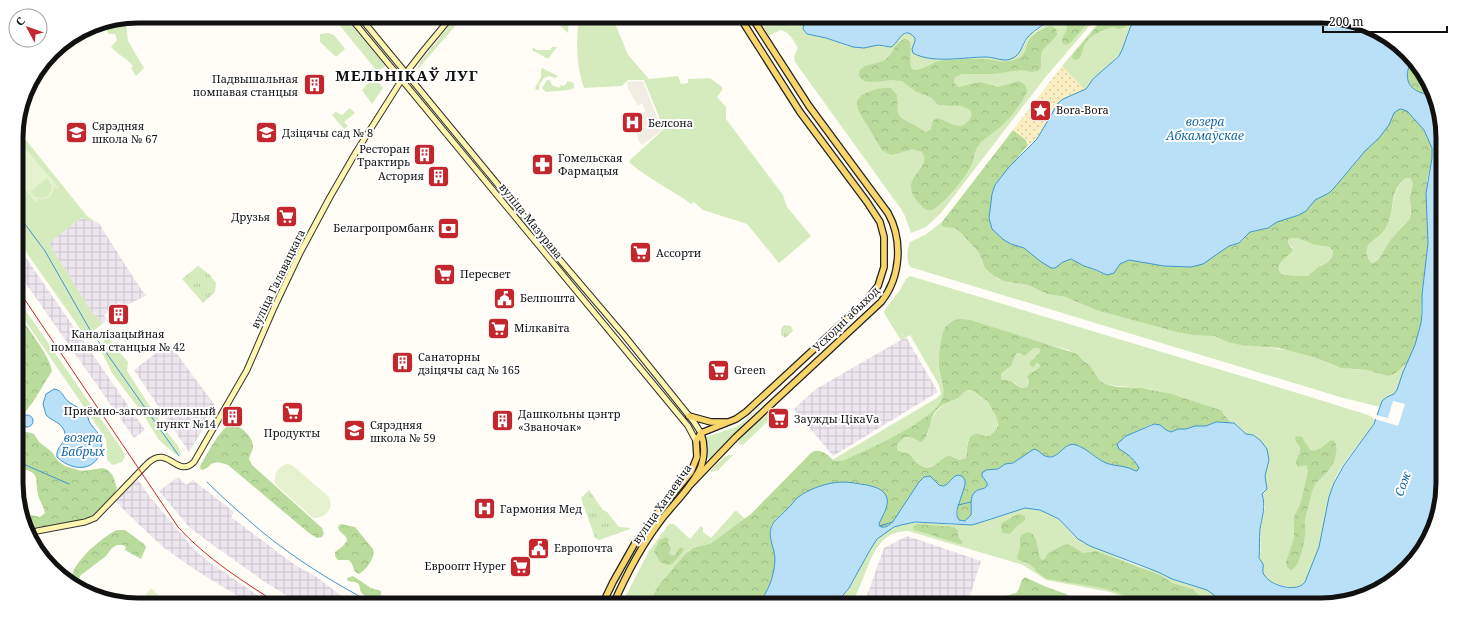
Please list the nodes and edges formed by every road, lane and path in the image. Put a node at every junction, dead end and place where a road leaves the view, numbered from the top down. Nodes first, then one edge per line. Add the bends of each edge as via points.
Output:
1 (355, 23) edge
2 (365, 23) edge
3 (446, 23) edge
4 (743, 23) edge
5 (756, 23) edge
6 (406, 73) junction
7 (402, 80) junction
8 (770, 390) junction
9 (669, 392) junction
10 (663, 397) junction
11 (777, 398) junction
12 (689, 416) junction
13 (732, 421) junction
14 (701, 433) junction
15 (696, 440) junction
16 (691, 484) junction
17 (35, 532) edge
18 (605, 598) edge
19 (616, 598) edge

1 - 7 main road, вуліца Мазурава
2 - 6 main road, вуліца Мазурава
3 - 6 main road, вуліца Галавацкага
4 - 8 main road, Усходні абыход via 800,112 876,215 885,246 882,276 873,293
5 - 11 main road, Усходні абыход via 809,106 888,212 896,237 894,279 885,297
6 - 7 main road, вуліца Галавацкага
6 - 9 main road, вуліца Мазурава
7 - 10 main road, вуліца Мазурава
7 - 17 main road, вуліца Галавацкага via 330,197 300,253 247,370 194,462 182,466 164,457 155,457 95,518
8 - 11 main road
8 - 13 main road, Усходні абыход
9 - 10 main road
9 - 12 main road, вуліца Мазурава
10 - 15 main road, вуліца Мазурава via 688,426
11 - 16 main road, Усходні абыход
12 - 13 main road via 711,422
12 - 14 main road, вуліца Мазурава
13 - 14 main road, Усходні абыход
14 - 15 main road
14 - 16 main road, вуліца Хатаевіча via 704,446 703,460
15 - 18 main road, вуліца Хатаевіча via 697,457 691,472 635,543
16 - 19 main road, вуліца Хатаевіча via 650,534

